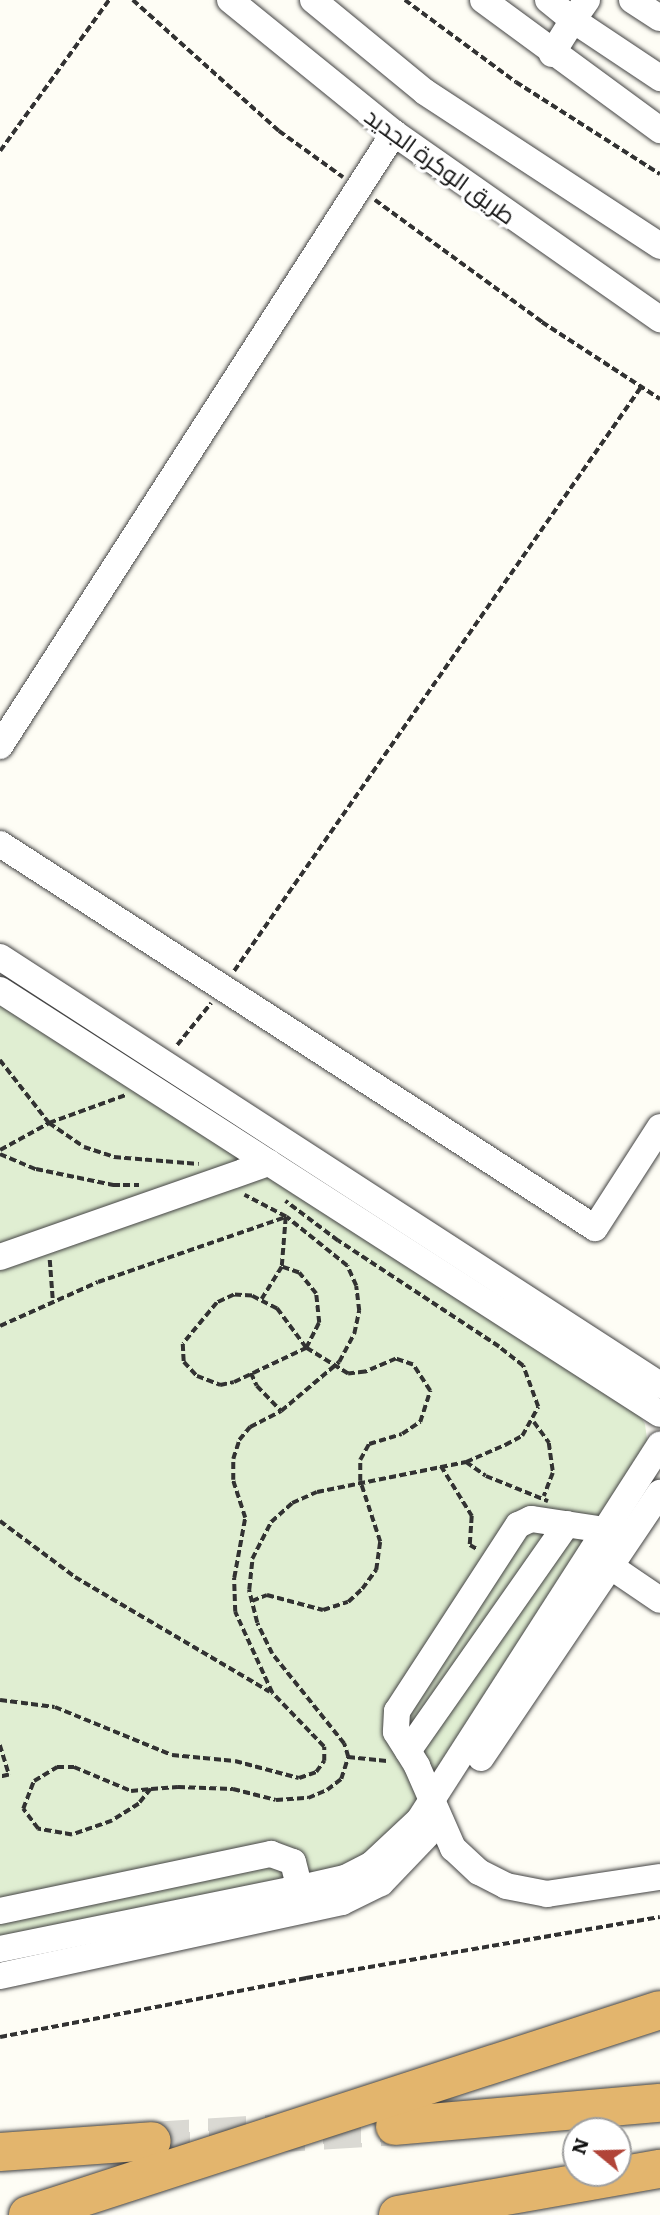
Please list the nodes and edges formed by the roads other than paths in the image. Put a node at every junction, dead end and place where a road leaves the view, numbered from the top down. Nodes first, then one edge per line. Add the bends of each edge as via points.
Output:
1 (230, 0) edge
2 (313, 0) edge
3 (483, 0) edge
4 (548, 0) edge
5 (632, 0) edge
6 (580, 10) edge
7 (660, 18) edge
8 (552, 54) junction
9 (660, 78) edge
10 (660, 131) edge
11 (394, 133) junction
12 (660, 246) edge
13 (660, 319) edge
14 (0, 746) edge
15 (0, 844) edge
16 (0, 957) edge
17 (0, 990) edge
18 (660, 1127) edge
19 (269, 1163) junction
20 (0, 1257) edge
21 (660, 1385) edge
22 (660, 1414) edge
23 (660, 1445) edge
24 (660, 1493) edge
25 (567, 1524) junction
26 (605, 1530) junction
27 (611, 1566) junction
28 (660, 1600) edge
29 (408, 1751) junction
30 (436, 1810) junction
31 (660, 1877) edge
32 (303, 1899) junction
33 (0, 1911) edge
34 (0, 1948) edge
35 (0, 1976) edge
36 (660, 2010) edge
37 (660, 2103) edge
38 (395, 2126) tunnel mouth
39 (152, 2141) tunnel mouth
40 (0, 2152) edge
41 (660, 2169) edge
42 (28, 2215) edge
43 (398, 2215) edge

1 - 11 street, طريق الوكرة الجديد
2 - 12 street via 425,92
3 - 8 street
4 - 6 street
5 - 7 street
6 - 8 street
6 - 9 street
8 - 10 street
11 - 13 street, طريق الوكرة الجديد
11 - 14 street
15 - 18 street via 595,1228
16 - 21 street
17 - 19 street
19 - 20 street
19 - 22 street
23 - 26 street
24 - 27 street
25 - 26 street
25 - 29 street
25 - 29 street via 522,1522 494,1561 397,1711 396,1732
26 - 30 street
27 - 28 street
27 - 30 street
29 - 30 street
30 - 31 street via 453,1848 479,1872 506,1886 547,1894
30 - 32 street via 372,1864
32 - 33 street via 293,1862 271,1854
32 - 34 street
32 - 35 street
36 - 42 highway
37 - 38 highway
39 - 40 highway
41 - 43 highway

